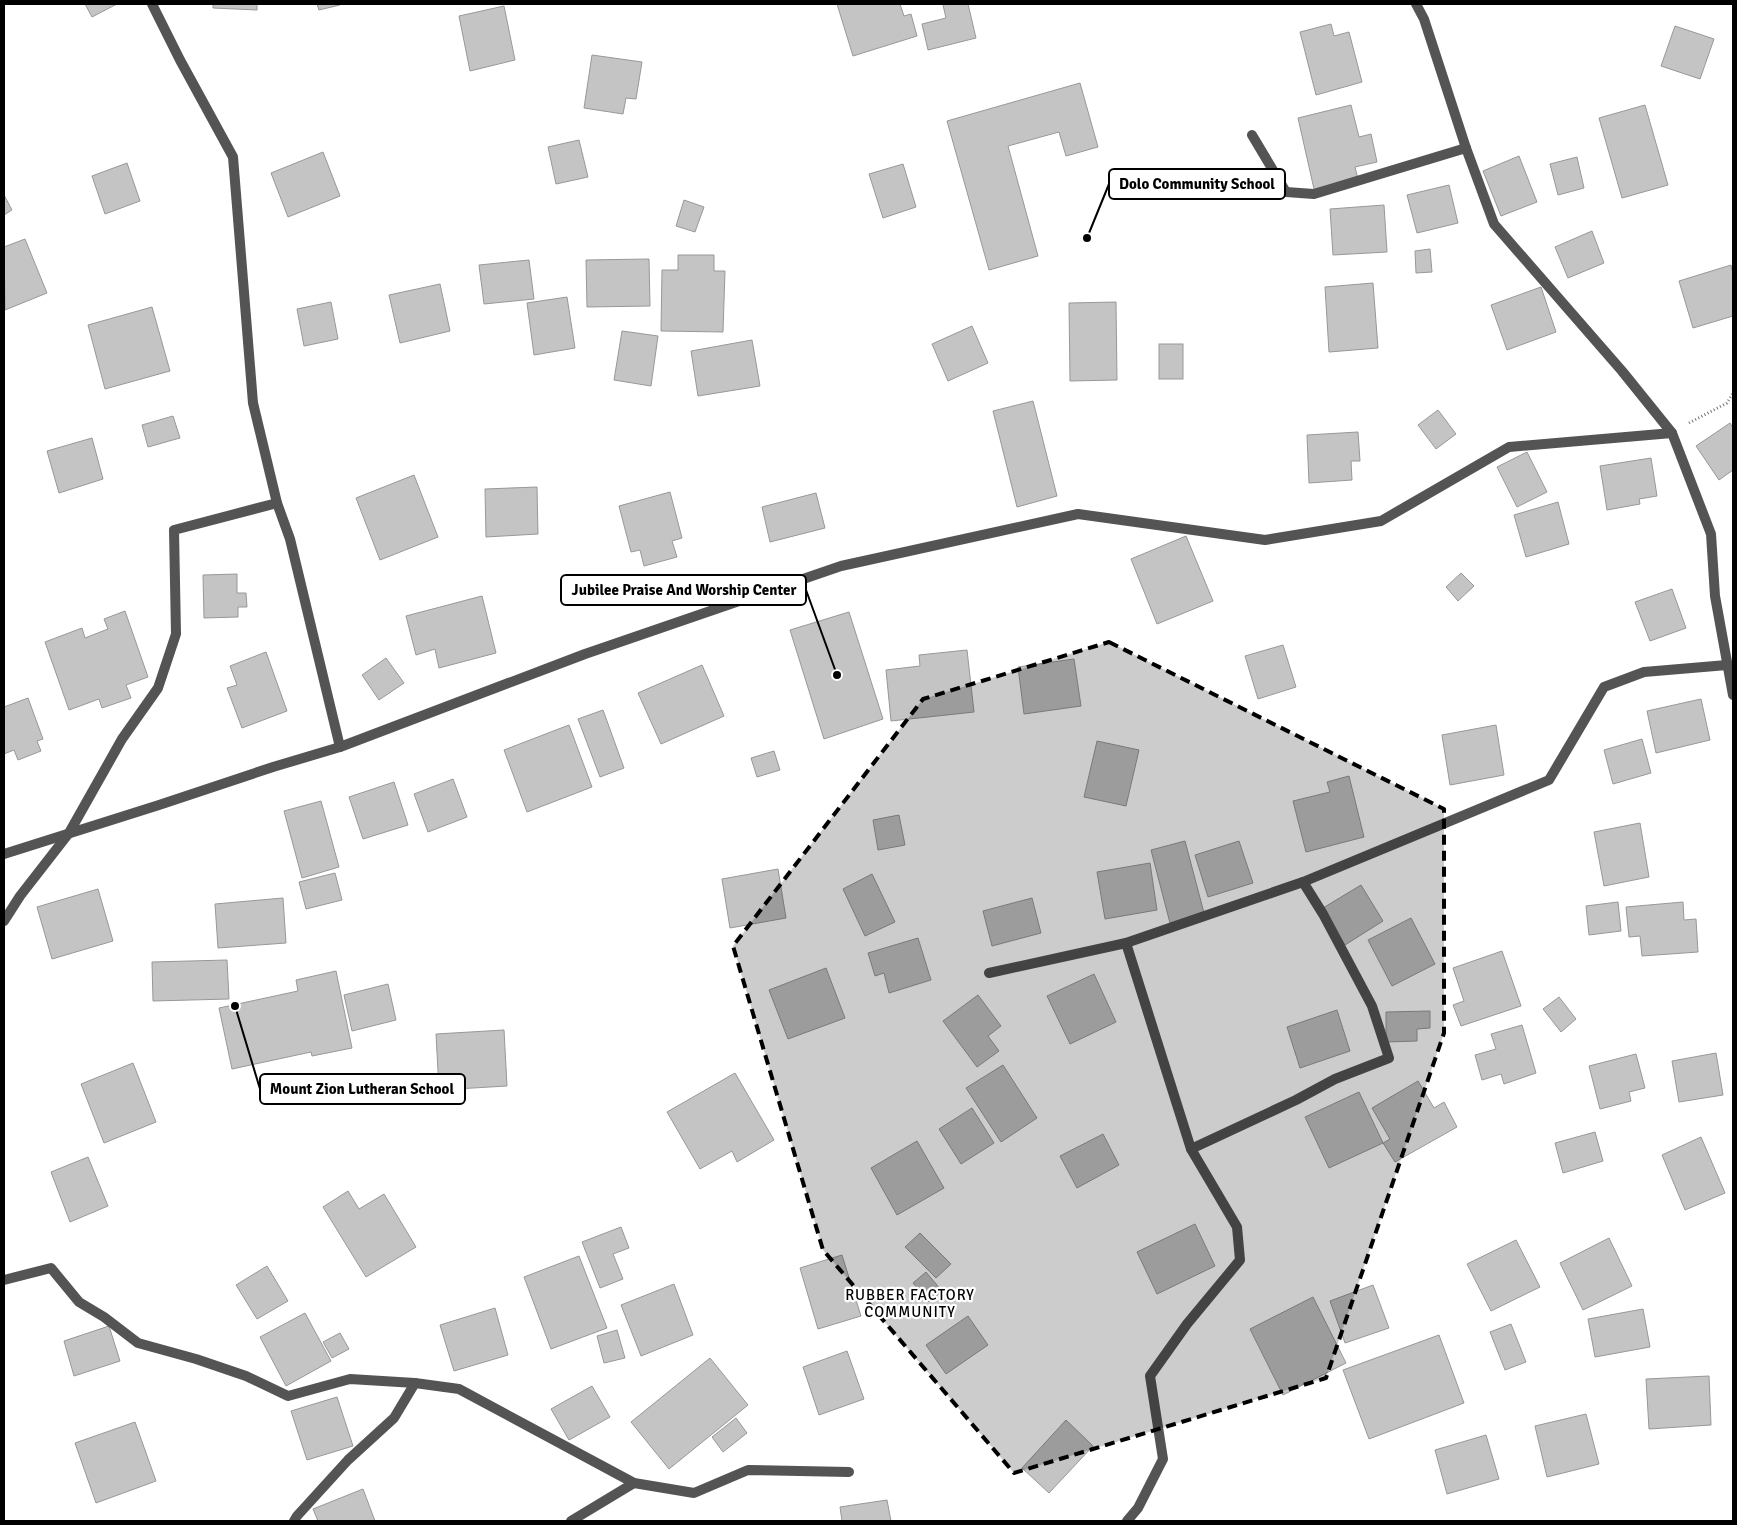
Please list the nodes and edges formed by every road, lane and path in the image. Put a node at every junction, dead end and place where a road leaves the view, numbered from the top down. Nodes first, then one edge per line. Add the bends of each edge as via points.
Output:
1 (152, 4) edge
2 (1416, 4) edge
3 (1252, 135) dead end
4 (1466, 148) junction
5 (1733, 393) edge
6 (1672, 433) junction
7 (277, 503) junction
8 (1727, 665) junction
9 (1733, 695) edge
10 (340, 747) junction
11 (69, 833) junction
12 (4, 854) edge
13 (1303, 882) junction
14 (4, 920) edge
15 (1126, 942) junction
16 (989, 973) dead end
17 (1191, 1149) junction
18 (4, 1280) edge
19 (415, 1383) junction
20 (849, 1472) dead end
21 (634, 1483) junction
22 (294, 1521) edge
23 (571, 1521) edge
24 (1127, 1521) edge

1 - 7 street via 233,157 253,404
2 - 4 street via 1424,19
3 - 4 street via 1286,192 1314,194
4 - 6 street via 1494,224
5 - 6 path via 1727,403
6 - 8 street via 1711,534 1716,596
6 - 10 street via 1509,447 1381,521 1265,540 1078,514 841,566 585,654
7 - 10 street via 290,539
7 - 11 street via 174,530 176,634 158,688 122,739
8 - 9 street
8 - 13 street via 1644,672 1604,687 1549,780
10 - 11 street
11 - 12 street
11 - 14 street
13 - 15 street
13 - 17 street via 1372,1006 1389,1058 1335,1079
15 - 16 street
15 - 17 street
17 - 24 street via 1237,1227 1240,1260 1187,1324 1150,1376 1163,1459 1138,1508
18 - 19 street via 51,1268 79,1302 138,1343 246,1376 288,1396 350,1379
19 - 21 street via 459,1389
19 - 22 street via 394,1418 348,1460
20 - 21 street via 748,1470 694,1493
21 - 23 street

